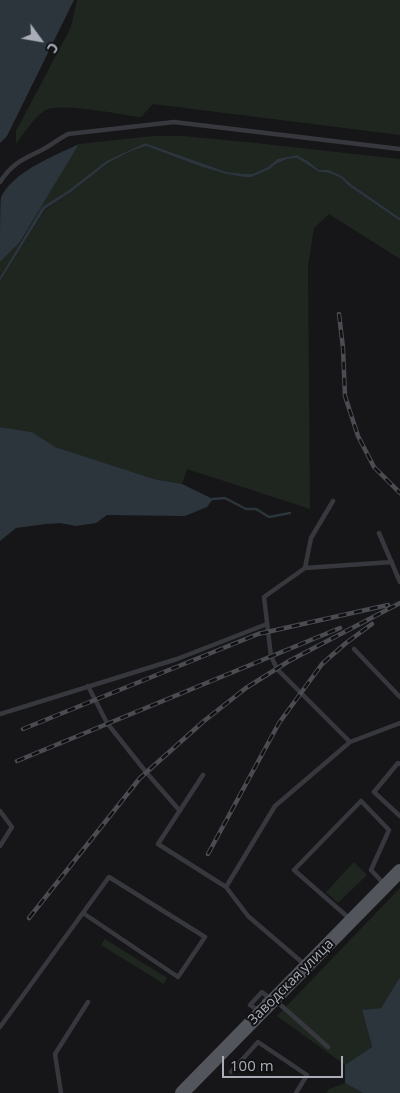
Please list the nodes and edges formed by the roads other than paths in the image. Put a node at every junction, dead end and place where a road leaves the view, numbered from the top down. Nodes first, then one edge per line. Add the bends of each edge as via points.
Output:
1 (400, 149) edge
2 (0, 182) edge
3 (333, 502) dead end
4 (379, 534) dead end
5 (392, 562) junction
6 (305, 568) junction
7 (400, 582) edge
8 (267, 624) junction
9 (354, 649) dead end
10 (88, 686) junction
11 (400, 697) edge
12 (0, 714) edge
13 (400, 723) edge
14 (350, 742) junction
15 (400, 764) edge
16 (203, 775) dead end
17 (0, 810) edge
18 (180, 810) junction
19 (400, 816) edge
20 (0, 846) edge
21 (400, 871) edge
22 (386, 886) junction
23 (226, 888) junction
24 (83, 913) junction
25 (351, 920) junction
26 (307, 967) junction
27 (88, 1002) dead end
28 (268, 1003) junction
29 (0, 1027) edge
30 (328, 1047) dead end
31 (231, 1072) dead end
32 (61, 1093) edge
33 (182, 1093) edge
34 (296, 1093) edge

1 - 2 lane via 174,122 68,134 8,169
3 - 6 lane via 311,538
4 - 5 lane
5 - 6 lane
5 - 7 lane
6 - 8 lane via 264,597
8 - 10 lane via 177,659
8 - 14 lane via 271,656 277,669
9 - 11 lane
10 - 12 lane
10 - 18 lane via 107,724
13 - 14 lane
14 - 23 lane via 275,806
15 - 19 lane via 374,792
16 - 18 lane
17 - 20 lane via 12,827
18 - 23 lane via 158,844
21 - 22 main road, Заводская улица
22 - 25 main road, Заводская улица
22 - 25 lane via 371,870 389,830 361,801 294,870
23 - 26 lane via 248,916
24 - 24 lane via 178,977 205,938 109,877
24 - 29 lane
25 - 26 main road, Заводская улица
26 - 28 main road, Заводская улица
27 - 32 lane via 55,1054
28 - 30 lane
28 - 33 main road, Заводская улица
31 - 34 lane via 258,1042 307,1075

